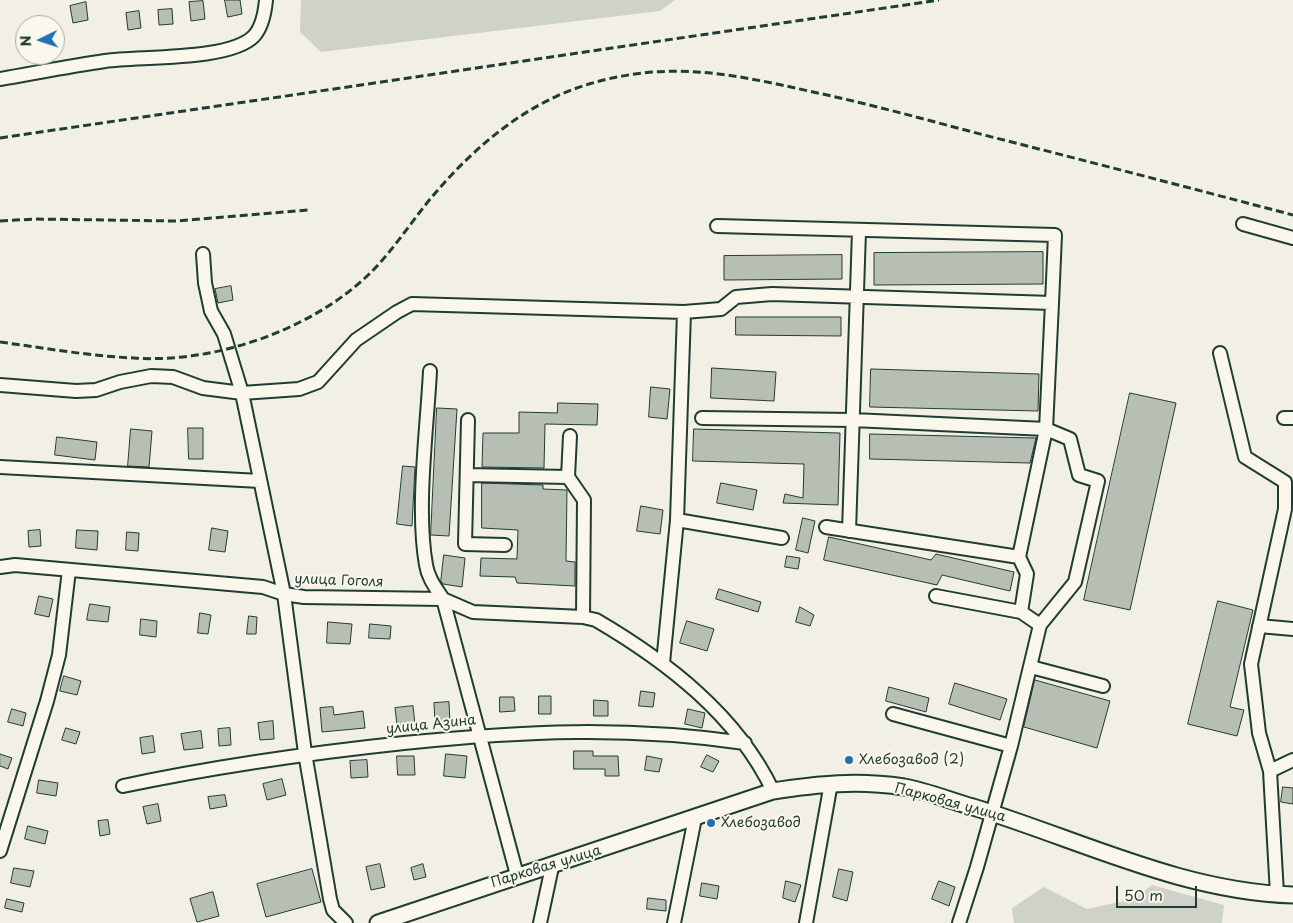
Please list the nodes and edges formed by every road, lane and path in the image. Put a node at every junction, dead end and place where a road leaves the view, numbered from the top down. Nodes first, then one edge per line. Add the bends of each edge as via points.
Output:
1 (266, 0) edge
2 (0, 79) edge
3 (1242, 224) dead end
4 (717, 226) dead end
5 (859, 231) junction
6 (1293, 238) edge
7 (203, 254) dead end
8 (857, 297) junction
9 (1052, 303) junction
10 (684, 312) junction
11 (1220, 353) dead end
12 (430, 371) dead end
13 (0, 385) edge
14 (242, 393) junction
15 (702, 418) dead end
16 (468, 420) dead end
17 (853, 420) junction
18 (1046, 429) junction
19 (570, 436) dead end
20 (0, 467) edge
21 (467, 475) junction
22 (568, 477) junction
23 (260, 481) junction
24 (1289, 510) edge
25 (677, 520) junction
26 (826, 527) dead end
27 (849, 531) junction
28 (782, 538) dead end
29 (505, 545) dead end
30 (1019, 557) junction
31 (0, 567) edge
32 (69, 570) junction
33 (284, 594) junction
34 (936, 596) dead end
35 (442, 599) junction
36 (1022, 612) junction
37 (583, 618) junction
38 (1040, 626) junction
39 (1259, 626) junction
40 (1293, 630) edge
41 (664, 663) junction
42 (1031, 667) junction
43 (1103, 686) dead end
44 (893, 714) dead end
45 (480, 735) junction
46 (745, 743) junction
47 (1011, 746) junction
48 (305, 753) junction
49 (1293, 760) edge
50 (1270, 772) junction
51 (831, 783) junction
52 (123, 786) dead end
53 (772, 791) junction
54 (992, 813) junction
55 (694, 818) junction
56 (0, 851) edge
57 (552, 867) junction
58 (518, 875) junction
59 (1277, 894) junction
60 (1293, 894) edge
61 (346, 923) edge
62 (378, 923) edge
63 (540, 923) edge
64 (674, 923) edge
65 (806, 923) edge
66 (959, 923) edge

1 - 2 street via 263,17 254,36 237,46 216,52 105,61
3 - 6 street
4 - 5 street
5 - 8 street
5 - 9 street via 1055,235
7 - 14 street via 211,311 224,334
8 - 9 street
8 - 10 street via 745,295 736,297 721,308
8 - 17 street
9 - 18 street
10 - 14 street via 412,304 356,340 318,382 299,389
10 - 25 street
11 - 24 street via 1245,457 1286,482
12 - 35 street via 422,510 426,566 430,580
13 - 14 street via 96,390 151,376 173,377 203,388
14 - 23 street
15 - 17 street
16 - 21 street
17 - 18 street
17 - 27 street
18 - 30 street
18 - 38 street via 1070,439 1079,476 1098,481 1075,582
19 - 22 street
20 - 23 street
21 - 22 street
21 - 29 street via 465,544
22 - 37 street via 584,500
23 - 33 street
24 - 39 street
25 - 28 street
25 - 41 street
26 - 27 street
27 - 30 street
30 - 36 street via 1027,574
31 - 32 street, улица Гоголя via 15,565
32 - 33 street, улица Гоголя via 263,587
32 - 56 street via 59,656 48,701
33 - 35 street, улица Гоголя
33 - 48 street
34 - 36 street
35 - 37 street, улица Гоголя via 472,612
35 - 45 street
36 - 38 street
37 - 41 street, улица Гоголя via 596,620
38 - 42 street
39 - 40 street
39 - 50 street via 1251,664 1252,688 1259,733
41 - 46 street, улица Гоголя
42 - 43 street
42 - 47 street
44 - 47 street
45 - 46 street, улица Азина via 630,731
45 - 48 street, улица Азина
45 - 58 street
46 - 53 street, улица Гоголя
47 - 54 street
48 - 52 street, улица Азина
48 - 61 street via 330,899 333,910
49 - 50 street
50 - 59 street
51 - 53 main road, Парковая улица
51 - 54 main road, Парковая улица via 906,787
51 - 65 street
53 - 55 main road, Парковая улица
54 - 59 main road, Парковая улица via 1166,872 1248,893
54 - 66 street
55 - 57 main road, Парковая улица
55 - 64 street
57 - 58 main road, Парковая улица
57 - 63 street
58 - 62 main road, Парковая улица
59 - 60 main road, Парковая улица

